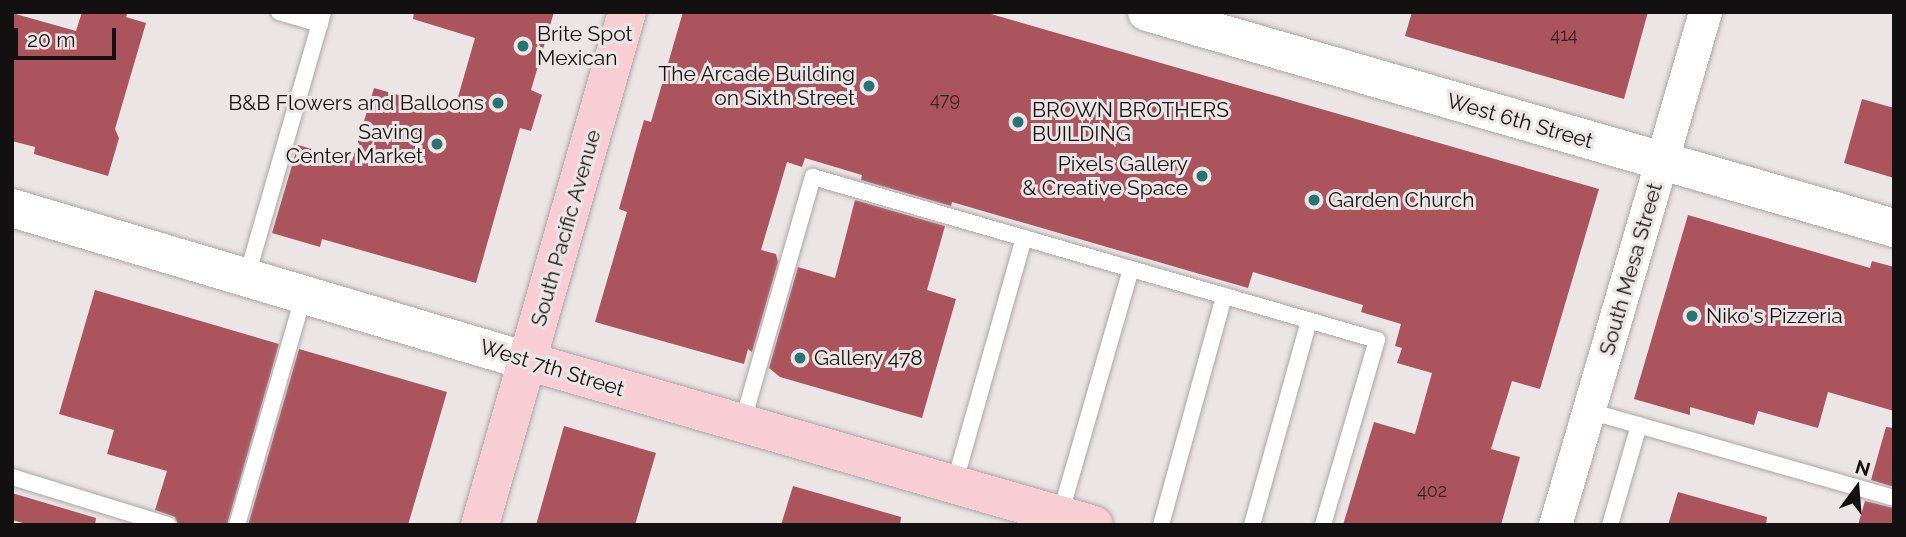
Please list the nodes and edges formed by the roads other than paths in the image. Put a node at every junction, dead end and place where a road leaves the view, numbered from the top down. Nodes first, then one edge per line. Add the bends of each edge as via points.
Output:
1 (279, 12) edge
2 (627, 12) edge
3 (1147, 12) edge
4 (1705, 12) edge
5 (322, 18) edge
6 (1662, 162) junction
7 (12, 208) edge
8 (1894, 228) edge
9 (1024, 238) junction
10 (1131, 269) junction
11 (247, 276) junction
12 (305, 292) junction
13 (1224, 296) junction
14 (1309, 321) junction
15 (527, 361) junction
16 (1589, 411) junction
17 (742, 424) junction
18 (1639, 425) junction
19 (12, 477) edge
20 (954, 485) junction
21 (1894, 498) edge
22 (1077, 520) edge
23 (168, 525) edge
24 (237, 525) edge
25 (480, 525) edge
26 (1161, 525) edge
27 (1252, 525) edge
28 (1323, 525) edge
29 (1555, 525) edge
30 (1610, 525) edge

1 - 5 lane
2 - 15 main road, South Pacific Avenue
3 - 6 street, West 6th Street
4 - 6 street, South Mesa Street
5 - 11 lane
6 - 8 street, West 6th Street
6 - 16 street, South Mesa Street
7 - 11 street, West 7th Street
9 - 10 lane
9 - 17 lane via 813,177
9 - 20 lane
10 - 13 lane
10 - 22 lane
11 - 12 street, West 7th Street
12 - 15 street, West 7th Street
12 - 24 lane
13 - 14 lane
13 - 26 lane
14 - 27 lane
14 - 28 lane via 1377,340
15 - 17 main road, West 7th Street
15 - 25 main road, South Pacific Avenue
16 - 18 lane
16 - 29 street, South Mesa Street
17 - 20 main road, West 7th Street
18 - 21 lane
18 - 30 lane
19 - 23 lane
20 - 22 main road, West 7th Street

